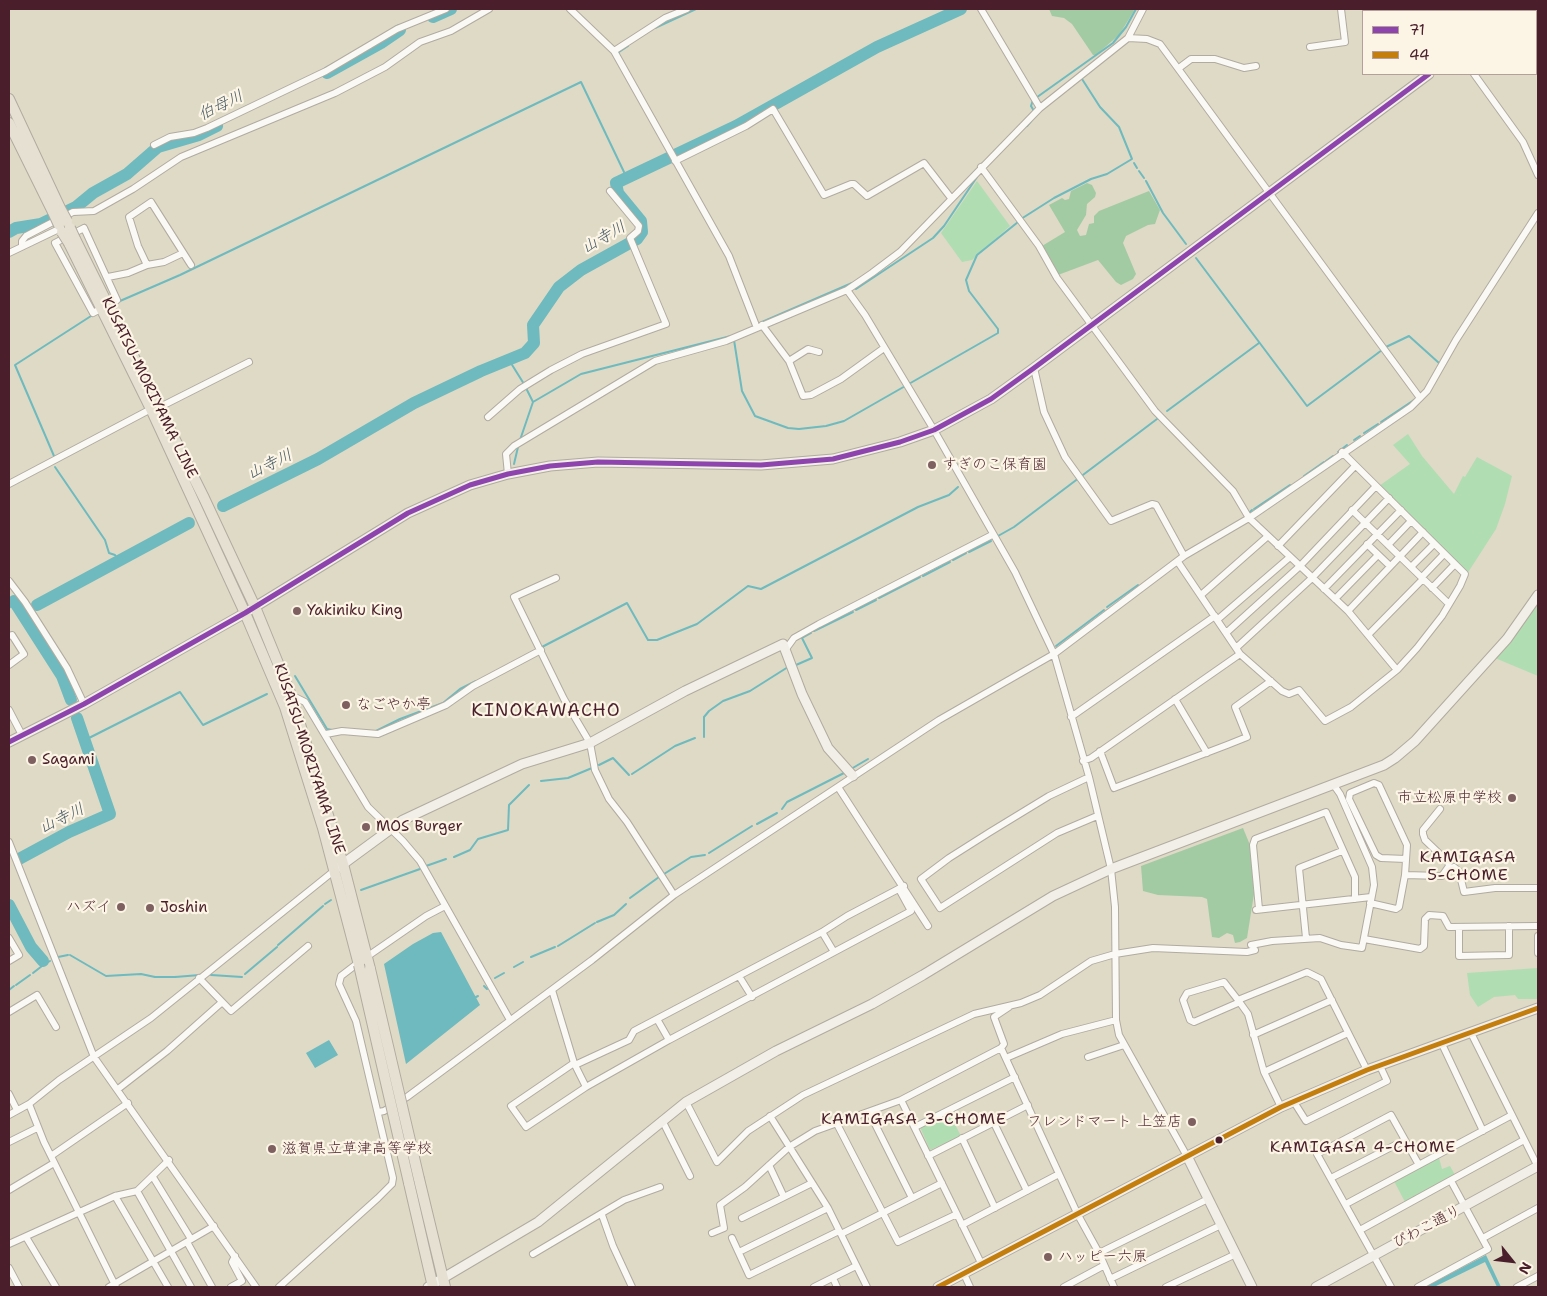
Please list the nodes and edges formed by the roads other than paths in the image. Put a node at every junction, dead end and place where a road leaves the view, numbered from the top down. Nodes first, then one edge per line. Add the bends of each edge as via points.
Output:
1 (446, 9) edge
2 (489, 9) edge
3 (570, 9) edge
4 (687, 9) edge
5 (981, 9) edge
6 (1143, 9) edge
7 (1341, 9) edge
8 (1128, 38) junction
9 (1310, 47) dead end
10 (614, 51) junction
11 (1256, 66) dead end
12 (1179, 68) junction
13 (1428, 75) edge
14 (1475, 75) edge
15 (9, 99) edge
16 (1040, 108) junction
17 (9, 123) edge
18 (154, 145) dead end
19 (675, 161) junction
20 (981, 167) junction
21 (1538, 175) edge
22 (610, 191) dead end
23 (1268, 193) junction
24 (951, 198) junction
25 (56, 210) junction
26 (1538, 213) edge
27 (64, 227) junction
28 (22, 246) junction
29 (9, 253) edge
30 (183, 253) junction
31 (147, 264) junction
32 (190, 265) dead end
33 (108, 276) junction
34 (847, 290) junction
35 (104, 306) junction
36 (1092, 325) junction
37 (759, 326) junction
38 (884, 348) junction
39 (819, 352) dead end
40 (249, 362) dead end
41 (789, 362) junction
42 (1034, 368) junction
43 (1420, 398) junction
44 (154, 409) junction
45 (488, 417) dead end
46 (934, 430) junction
47 (1342, 452) junction
48 (1355, 466) junction
49 (508, 474) junction
50 (9, 484) edge
51 (1376, 486) junction
52 (1389, 498) junction
53 (1352, 510) junction
54 (1401, 510) junction
55 (1248, 518) junction
56 (1411, 521) junction
57 (1366, 522) junction
58 (1423, 532) junction
59 (992, 534) junction
60 (1377, 534) junction
61 (1268, 536) junction
62 (1367, 544) junction
63 (1434, 544) junction
64 (1388, 545) junction
65 (1278, 546) junction
66 (1444, 554) junction
67 (1378, 555) junction
68 (1184, 556) junction
69 (1399, 556) junction
70 (1290, 557) junction
71 (1178, 562) junction
72 (1455, 564) junction
73 (1300, 566) junction
74 (1390, 566) junction
75 (1411, 567) junction
76 (556, 578) dead end
77 (1312, 578) junction
78 (1422, 578) junction
79 (9, 581) edge
80 (1432, 588) junction
81 (1324, 589) junction
82 (1201, 595) junction
83 (1538, 595) edge
84 (1335, 600) junction
85 (1449, 604) junction
86 (255, 607) junction
87 (1348, 611) junction
88 (245, 613) junction
89 (1216, 618) junction
90 (1226, 633) junction
91 (1368, 635) junction
92 (9, 636) edge
93 (1236, 648) junction
94 (786, 649) junction
95 (541, 650) junction
96 (1054, 654) junction
97 (1240, 654) junction
98 (9, 664) edge
99 (1397, 670) junction
100 (1271, 681) junction
101 (291, 695) junction
102 (1175, 699) junction
103 (84, 704) junction
104 (9, 710) edge
105 (1071, 717) junction
106 (326, 734) junction
107 (22, 735) junction
108 (9, 742) edge
109 (590, 743) junction
110 (1100, 751) junction
111 (1207, 753) junction
112 (1083, 760) junction
113 (853, 776) junction
114 (1089, 777) junction
115 (1332, 784) junction
116 (838, 787) junction
117 (1440, 809) dead end
118 (1097, 816) junction
119 (390, 828) junction
120 (9, 842) edge
121 (1342, 852) junction
122 (1406, 859) junction
123 (1110, 866) junction
124 (339, 867) junction
125 (1454, 867) dead end
126 (1405, 875) junction
127 (901, 888) junction
128 (1538, 888) edge
129 (674, 895) junction
130 (1355, 899) junction
131 (1371, 900) junction
132 (1303, 905) junction
133 (446, 906) junction
134 (928, 926) dead end
135 (1509, 926) junction
136 (1538, 926) edge
137 (1459, 927) junction
138 (822, 932) junction
139 (1538, 936) edge
140 (9, 938) edge
141 (1306, 938) junction
142 (1364, 939) junction
143 (308, 946) dead end
144 (834, 952) junction
145 (1538, 953) edge
146 (1115, 954) junction
147 (368, 956) junction
148 (9, 961) edge
149 (358, 964) junction
150 (740, 976) junction
151 (199, 978) junction
152 (552, 990) junction
153 (752, 997) junction
154 (1332, 1000) junction
155 (1239, 1001) junction
156 (221, 1003) junction
157 (1015, 1004) junction
158 (1538, 1008) edge
159 (9, 1012) edge
160 (657, 1019) junction
161 (510, 1020) junction
162 (1116, 1020) junction
163 (56, 1027) dead end
164 (1348, 1033) junction
165 (1471, 1033) junction
166 (1253, 1035) junction
167 (669, 1040) junction
168 (1442, 1044) junction
169 (1124, 1045) junction
170 (1001, 1048) junction
171 (94, 1057) junction
172 (1088, 1057) dead end
173 (1006, 1058) junction
174 (575, 1064) junction
175 (1380, 1066) junction
176 (1367, 1070) junction
177 (1264, 1072) junction
178 (1015, 1077) junction
179 (586, 1087) junction
180 (118, 1089) junction
181 (9, 1094) edge
182 (901, 1100) junction
183 (686, 1102) junction
184 (1294, 1102) junction
185 (128, 1103) junction
186 (29, 1104) junction
187 (1028, 1105) junction
188 (1281, 1107) junction
189 (17, 1110) junction
190 (379, 1112) junction
191 (869, 1112) junction
192 (9, 1115) edge
193 (770, 1116) junction
194 (1512, 1116) junction
195 (662, 1120) junction
196 (994, 1123) junction
197 (837, 1124) junction
198 (915, 1127) junction
199 (37, 1128) junction
200 (1483, 1131) junction
201 (962, 1138) junction
202 (1405, 1140) junction
203 (1524, 1140) junction
204 (9, 1142) edge
205 (790, 1147) junction
206 (51, 1156) junction
207 (928, 1156) junction
208 (1188, 1158) junction
209 (169, 1160) junction
210 (54, 1163) junction
211 (1419, 1165) junction
212 (769, 1166) junction
213 (1538, 1167) edge
214 (1059, 1174) junction
215 (690, 1176) dead end
216 (153, 1177) junction
217 (1331, 1178) junction
218 (414, 1181) junction
219 (1451, 1181) junction
220 (812, 1183) junction
221 (942, 1183) junction
222 (660, 1186) dead end
223 (9, 1190) edge
224 (138, 1191) junction
225 (1027, 1191) junction
226 (115, 1196) junction
227 (784, 1197) junction
228 (912, 1198) junction
229 (1208, 1199) junction
230 (1346, 1204) junction
231 (1465, 1206) junction
232 (828, 1208) junction
233 (995, 1208) junction
234 (1538, 1208) edge
235 (78, 1212) junction
236 (883, 1213) junction
237 (957, 1214) junction
238 (602, 1215) junction
239 (1078, 1215) junction
240 (742, 1218) dead end
241 (962, 1225) junction
242 (1221, 1225) junction
243 (214, 1226) junction
244 (1360, 1230) junction
245 (712, 1233) dead end
246 (840, 1233) junction
247 (26, 1237) junction
248 (732, 1238) dead end
249 (1482, 1238) junction
250 (189, 1240) junction
251 (9, 1244) edge
252 (170, 1251) junction
253 (739, 1252) junction
254 (1099, 1253) junction
255 (533, 1254) dead end
256 (1236, 1254) junction
257 (1374, 1255) junction
258 (235, 1256) junction
259 (154, 1263) junction
260 (982, 1265) junction
261 (856, 1266) junction
262 (1103, 1266) junction
263 (9, 1268) edge
264 (964, 1274) junction
265 (1538, 1276) edge
266 (832, 1278) junction
267 (1110, 1279) junction
268 (444, 1283) edge
269 (1526, 1285) edge
270 (113, 1286) edge
271 (431, 1286) edge
272 (19, 1287) edge
273 (56, 1287) edge
274 (168, 1287) edge
275 (191, 1287) edge
276 (212, 1287) edge
277 (231, 1287) edge
278 (256, 1287) edge
279 (280, 1287) edge
280 (632, 1287) edge
281 (814, 1287) edge
282 (837, 1287) edge
283 (866, 1287) edge
284 (938, 1287) edge
285 (970, 1287) edge
286 (1064, 1287) edge
287 (1114, 1287) edge
288 (1166, 1287) edge
289 (1252, 1287) edge
290 (1316, 1287) edge
291 (1391, 1287) edge
292 (1418, 1287) edge
293 (1517, 1287) edge

1 - 18 street via 397,29 326,72 207,128 170,137
2 - 28 street via 451,31 420,42 385,67 335,93 181,157 94,211 73,212 26,236
3 - 10 street
4 - 10 street via 665,18
5 - 16 street
6 - 8 street
7 - 9 street via 1345,42
8 - 12 street via 1160,44
8 - 16 street
10 - 19 street
11 - 12 street via 1244,68 1216,60 1191,59
12 - 23 street
13 - 23 street
14 - 21 street via 1523,142
15 - 25 main road, KUSATSU-MORIYAMA LINE
16 - 20 street
17 - 25 main road, KUSATSU-MORIYAMA LINE
19 - 24 street via 773,109 824,195 854,184 867,196 924,162
19 - 37 street via 729,256
20 - 24 street
20 - 36 street
22 - 45 street via 639,226 630,238 666,324 582,354 551,370 520,389
23 - 36 street
23 - 43 street
24 - 34 street via 900,252
25 - 27 main road, KUSATSU-MORIYAMA LINE, bridge
26 - 43 street
27 - 28 street
27 - 35 main road, KUSATSU-MORIYAMA LINE, bridge
28 - 29 street
30 - 31 street via 164,262
30 - 31 street via 151,202 129,217
30 - 32 street
31 - 33 street via 128,273
33 - 35 street via 117,300
33 - 35 street via 84,228 55,243 93,313
34 - 37 street
34 - 38 street
35 - 44 main road, KUSATSU-MORIYAMA LINE
36 - 42 street
36 - 55 street via 1156,411 1233,491
37 - 41 street
37 - 49 street via 726,341 655,361 514,446 506,454
38 - 41 street via 852,372 806,396 803,396
38 - 46 street
39 - 41 street via 808,349
40 - 44 street
42 - 46 street via 991,399
42 - 68 street via 1044,412 1065,457 1111,521 1156,505
43 - 47 street
44 - 50 street
44 - 86 main road, KUSATSU-MORIYAMA LINE
44 - 88 main road, KUSATSU-MORIYAMA LINE
46 - 49 street via 857,455 791,464 598,462
46 - 59 street
47 - 48 street
47 - 55 street
48 - 51 street
48 - 65 street
49 - 86 street via 470,485 408,513
51 - 52 street
51 - 53 street
52 - 54 street
52 - 57 street
53 - 57 street
53 - 73 street
54 - 56 street
54 - 60 street
55 - 61 street
55 - 68 street
56 - 58 street
56 - 64 street
57 - 60 street
57 - 77 street
58 - 63 street
58 - 69 street
59 - 94 street via 819,624 794,638
59 - 96 street via 1015,572
60 - 62 street
60 - 64 street
61 - 65 street
61 - 82 street
62 - 67 street
62 - 81 street
63 - 66 street
63 - 75 street
64 - 69 street
65 - 70 street
66 - 72 street
66 - 78 street
67 - 74 street
67 - 84 street
68 - 71 street
69 - 74 street
69 - 75 street
70 - 73 street
70 - 89 street
71 - 82 street
71 - 96 street
72 - 80 street
72 - 85 street via 1465,574
73 - 77 street
73 - 90 street
74 - 87 street
75 - 78 street
76 - 95 street via 514,597
77 - 81 street
77 - 93 street
78 - 80 street
78 - 91 street
79 - 103 street via 67,668
80 - 85 street
81 - 84 street
82 - 89 street
83 - 115 street via 1507,639 1403,752 1384,765
84 - 87 street
85 - 99 street
86 - 88 street
86 - 101 main road, KUSATSU-MORIYAMA LINE
87 - 91 street
88 - 103 street
88 - 124 main road, KUSATSU-MORIYAMA LINE via 285,707
89 - 90 street
89 - 105 street
90 - 93 street
91 - 99 street
92 - 98 street via 12,635 24,654
93 - 97 street
94 - 109 street via 784,644 685,691
94 - 113 street via 802,694 828,748
95 - 106 street via 446,705 378,734 342,731
95 - 109 street
96 - 105 street
96 - 113 street via 963,705
97 - 100 street
97 - 102 street
99 - 100 street via 1351,708 1325,721 1298,690 1289,694
100 - 111 street via 1236,708 1247,737
101 - 106 street via 305,702
101 - 124 main road, KUSATSU-MORIYAMA LINE
102 - 110 street
102 - 111 street
103 - 107 street
104 - 107 street
105 - 112 street
106 - 119 street via 365,802
107 - 108 street
109 - 119 street via 522,764
109 - 129 street via 595,770 608,799 627,822
110 - 111 street via 1114,788
110 - 112 street
112 - 114 street
113 - 116 street
114 - 118 street
114 - 118 street via 1032,806 921,879 940,908 1056,832
115 - 123 street
115 - 131 street via 1340,794 1372,867 1374,885
116 - 127 street
116 - 129 street
117 - 126 street via 1423,834 1449,866 1442,876
118 - 123 street
119 - 124 street
119 - 133 street via 420,861
120 - 171 street
121 - 130 street via 1355,877
121 - 132 street via 1300,867
121 - 132 street via 1326,812 1258,836 1252,845 1257,910
122 - 122 street via 1407,845 1379,785 1374,783 1350,793 1349,799 1376,855
122 - 126 street
123 - 146 street via 1115,907
123 - 183 street via 1053,896 898,990 776,1051
124 - 147 main road, KUSATSU-MORIYAMA LINE
124 - 149 main road, KUSATSU-MORIYAMA LINE
124 - 151 street
125 - 128 street via 1459,872 1464,892
126 - 131 street via 1399,907 1396,909
127 - 134 street
127 - 138 street
127 - 144 street via 911,911
129 - 152 street
130 - 131 street
130 - 132 street
131 - 142 street
132 - 141 street
133 - 147 street
133 - 161 street
135 - 136 street
135 - 137 street
135 - 137 street via 1509,955 1459,956
137 - 142 street via 1449,927 1443,916 1429,915 1425,919 1424,946 1420,949
138 - 144 street
138 - 150 street
139 - 145 street
140 - 148 street via 19,955
141 - 142 street via 1320,938 1360,949
141 - 146 street via 1272,941 1247,952 1153,948
143 - 156 street via 231,1011
144 - 153 street
146 - 157 street via 1090,961 1057,986
146 - 162 street
147 - 218 main road, KUSATSU-MORIYAMA LINE, bridge
149 - 190 street via 341,976 339,984 356,1021
149 - 218 main road, KUSATSU-MORIYAMA LINE, bridge
150 - 153 street
150 - 160 street
151 - 156 street
151 - 171 street via 151,1018
152 - 161 street
152 - 174 street
153 - 167 street
154 - 155 street via 1320,979 1307,972
154 - 164 street
154 - 166 street
155 - 155 street via 1224,982 1187,993 1183,1000 1190,1020 1194,1022
155 - 166 street via 1248,1014
156 - 180 street
157 - 170 street via 994,1017 1004,1044
157 - 193 street via 974,1014 803,1095
158 - 165 street
159 - 163 street via 37,996
160 - 167 street
160 - 174 street via 634,1031 629,1040
161 - 190 street via 407,1096
162 - 169 street
162 - 173 street via 1062,1034
164 - 176 street
164 - 177 street
165 - 168 street
165 - 194 street
166 - 177 street
167 - 179 street
168 - 175 street
168 - 200 street
169 - 172 street
169 - 208 street
170 - 173 street
170 - 182 street
171 - 180 street
171 - 186 street
173 - 178 street
174 - 179 street
174 - 179 street via 511,1106 526,1127
175 - 176 street
175 - 184 street via 1387,1081 1306,1121
176 - 184 street
177 - 188 street
178 - 187 street
178 - 198 street
180 - 185 street
181 - 189 street
182 - 191 street
182 - 198 street
183 - 193 street via 717,1162 748,1131
183 - 195 street
184 - 188 street
185 - 206 street
185 - 209 street
186 - 189 street
186 - 199 street
187 - 196 street
187 - 214 street
188 - 208 street
189 - 192 street
190 - 279 street via 394,1178 392,1184
191 - 197 street
191 - 228 street
193 - 205 street
194 - 200 street
194 - 203 street
195 - 215 street
195 - 268 street via 538,1222
196 - 201 street
196 - 225 street
197 - 205 street via 815,1131
197 - 236 street
198 - 207 street
199 - 204 street
199 - 206 street
200 - 211 street
201 - 207 street
201 - 233 street
202 - 211 street
202 - 217 street
202 - 217 street via 1391,1115 1318,1154
203 - 213 street
203 - 219 street
205 - 212 street
205 - 220 street
206 - 210 street
207 - 221 street
208 - 229 street
208 - 239 street
209 - 216 street
209 - 243 street
210 - 223 street
210 - 235 street
211 - 230 street
212 - 227 street
212 - 245 street via 720,1205 724,1228
213 - 231 street, びわこ通り
214 - 225 street
214 - 239 street
216 - 224 street
216 - 250 street
217 - 230 street
218 - 268 main road, KUSATSU-MORIYAMA LINE
218 - 271 main road, KUSATSU-MORIYAMA LINE
219 - 231 street
219 - 244 street
220 - 227 street
220 - 232 street
221 - 228 street
221 - 237 street
222 - 238 street via 624,1200
224 - 226 street
224 - 252 street
225 - 233 street
226 - 235 street
226 - 259 street
227 - 240 street
228 - 236 street
229 - 242 street
229 - 254 street
230 - 244 street
231 - 249 street
231 - 257 street, びわこ通り
232 - 246 street
232 - 253 street
233 - 241 street
234 - 249 street
235 - 247 street
235 - 270 street
236 - 237 street via 898,1242
236 - 246 street
237 - 241 street
238 - 255 street via 566,1232
238 - 280 street via 607,1234
239 - 254 street
239 - 260 street
241 - 260 street
242 - 256 street
242 - 267 street
243 - 250 street
243 - 258 street
244 - 257 street
246 - 253 street via 749,1275
246 - 261 street
247 - 251 street
247 - 273 street
248 - 253 street
249 - 292 street via 1488,1249
250 - 252 street
250 - 276 street
252 - 259 street
252 - 275 street
254 - 262 street
256 - 288 street
256 - 289 street
257 - 290 street, びわこ通り
257 - 291 street
258 - 277 street via 232,1262 242,1281
258 - 278 street
259 - 270 street
259 - 274 street
260 - 264 street
261 - 266 street
261 - 283 street
262 - 267 street
262 - 286 street
263 - 272 street
264 - 284 street
264 - 285 street
265 - 269 street
266 - 281 street
266 - 282 street
267 - 287 street
268 - 271 street
269 - 293 street

